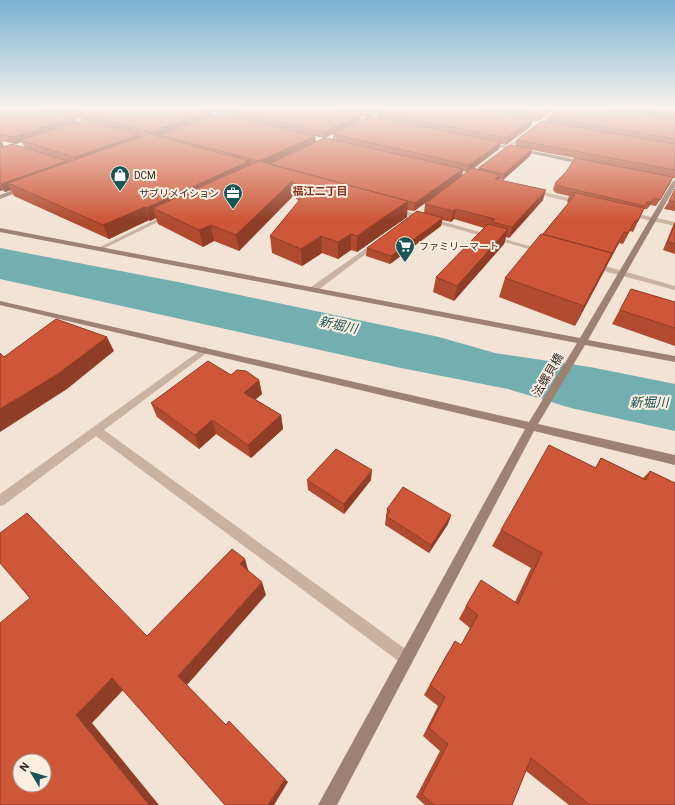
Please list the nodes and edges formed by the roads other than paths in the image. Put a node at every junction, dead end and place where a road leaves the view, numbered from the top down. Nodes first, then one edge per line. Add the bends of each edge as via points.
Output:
1 (7, 145) edge
2 (27, 145) edge
3 (491, 145) edge
4 (513, 145) edge
5 (16, 148) junction
6 (508, 148) junction
7 (23, 150) edge
8 (0, 153) edge
9 (592, 165) edge
10 (467, 176) junction
11 (461, 177) edge
12 (475, 178) edge
13 (672, 181) edge
14 (28, 187) edge
15 (530, 191) edge
16 (0, 197) edge
17 (592, 205) edge
18 (390, 209) edge
19 (419, 211) edge
20 (177, 212) edge
21 (623, 212) edge
22 (413, 216) junction
23 (407, 220) edge
24 (654, 220) junction
25 (675, 224) edge
26 (0, 230) edge
27 (382, 239) edge
28 (101, 248) junction
29 (552, 254) edge
30 (583, 262) edge
31 (621, 273) junction
32 (675, 288) edge
33 (314, 289) junction
34 (0, 303) edge
35 (581, 345) junction
36 (205, 350) junction
37 (675, 359) edge
38 (535, 420) junction
39 (96, 430) junction
40 (675, 460) edge
41 (2, 496) edge
42 (406, 658) junction
43 (327, 805) edge

1 - 5 street
2 - 5 street
3 - 6 street
4 - 6 street
5 - 7 street
5 - 8 street
6 - 9 street
6 - 10 street
10 - 11 street
10 - 12 street
13 - 24 street, 法螺貝橋
14 - 16 street
15 - 17 street
18 - 22 street
19 - 22 street
20 - 28 street
21 - 24 street
22 - 23 street
22 - 29 street
24 - 25 street
24 - 31 street, 法螺貝橋
26 - 28 street
27 - 33 street
28 - 33 street
30 - 31 street
31 - 32 street
31 - 35 street, 法螺貝橋
33 - 35 street
34 - 36 street
35 - 37 street
35 - 38 street, 法螺貝橋
36 - 38 street
36 - 39 street
38 - 40 street
38 - 42 street, 法螺貝橋
39 - 41 street
39 - 42 street
42 - 43 street, 法螺貝橋

